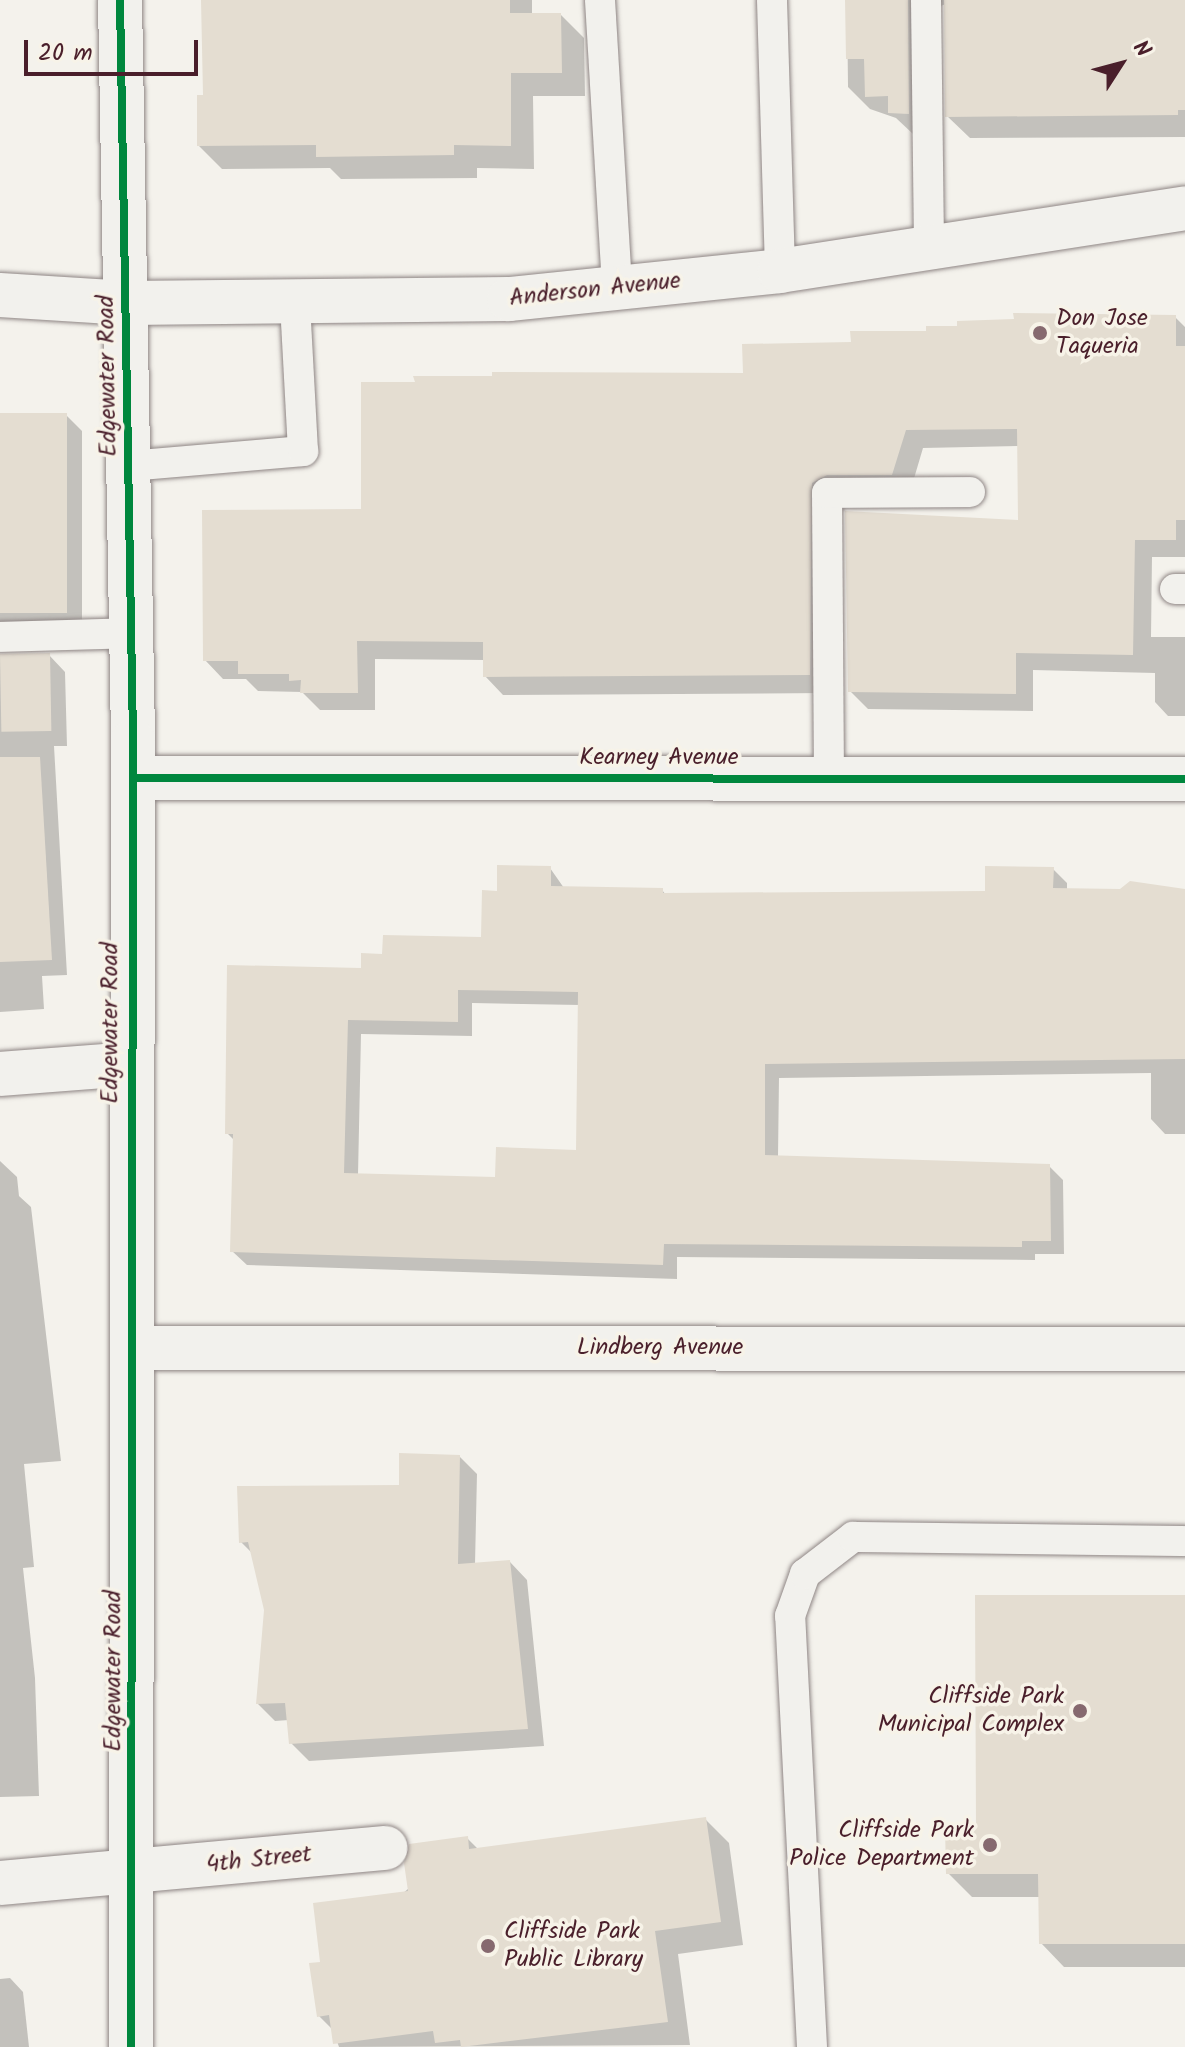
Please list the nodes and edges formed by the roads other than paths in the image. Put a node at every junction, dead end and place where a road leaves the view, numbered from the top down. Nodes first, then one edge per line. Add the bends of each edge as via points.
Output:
1 (120, 0) edge
2 (600, 0) edge
3 (772, 0) edge
4 (926, 0) edge
5 (1185, 208) edge
6 (929, 248) junction
7 (780, 271) junction
8 (617, 287) junction
9 (0, 295) edge
10 (295, 302) junction
11 (127, 303) junction
12 (129, 466) junction
13 (970, 492) dead end
14 (131, 633) junction
15 (0, 637) edge
16 (133, 778) junction
17 (829, 779) junction
18 (1185, 779) edge
19 (130, 1064) junction
20 (0, 1074) edge
21 (136, 1348) junction
22 (1185, 1349) edge
23 (1185, 1541) edge
24 (385, 1848) dead end
25 (133, 1873) junction
26 (0, 1883) edge
27 (131, 2047) edge
28 (812, 2047) edge

1 - 11 street, Edgewater Road
2 - 8 lane
3 - 7 lane
4 - 6 lane
5 - 6 street, Anderson Avenue
6 - 7 street, Anderson Avenue
7 - 8 street, Anderson Avenue
8 - 10 street, Anderson Avenue via 509,299
9 - 11 street, Anderson Avenue
10 - 11 street, Anderson Avenue
10 - 12 lane via 303,451
11 - 12 street, Edgewater Road
12 - 14 street, Edgewater Road
13 - 17 lane via 827,493
14 - 15 lane
14 - 16 street, Edgewater Road
16 - 17 street, Kearney Avenue
16 - 19 street, Edgewater Road
17 - 18 street, Kearney Avenue
19 - 20 street
19 - 21 street, Edgewater Road
21 - 22 street, Lindberg Avenue
21 - 25 street, Edgewater Road
23 - 28 lane via 853,1537 805,1574 790,1616
24 - 25 street, 4th Street
25 - 26 street, 4th Street
25 - 27 street, Edgewater Road

